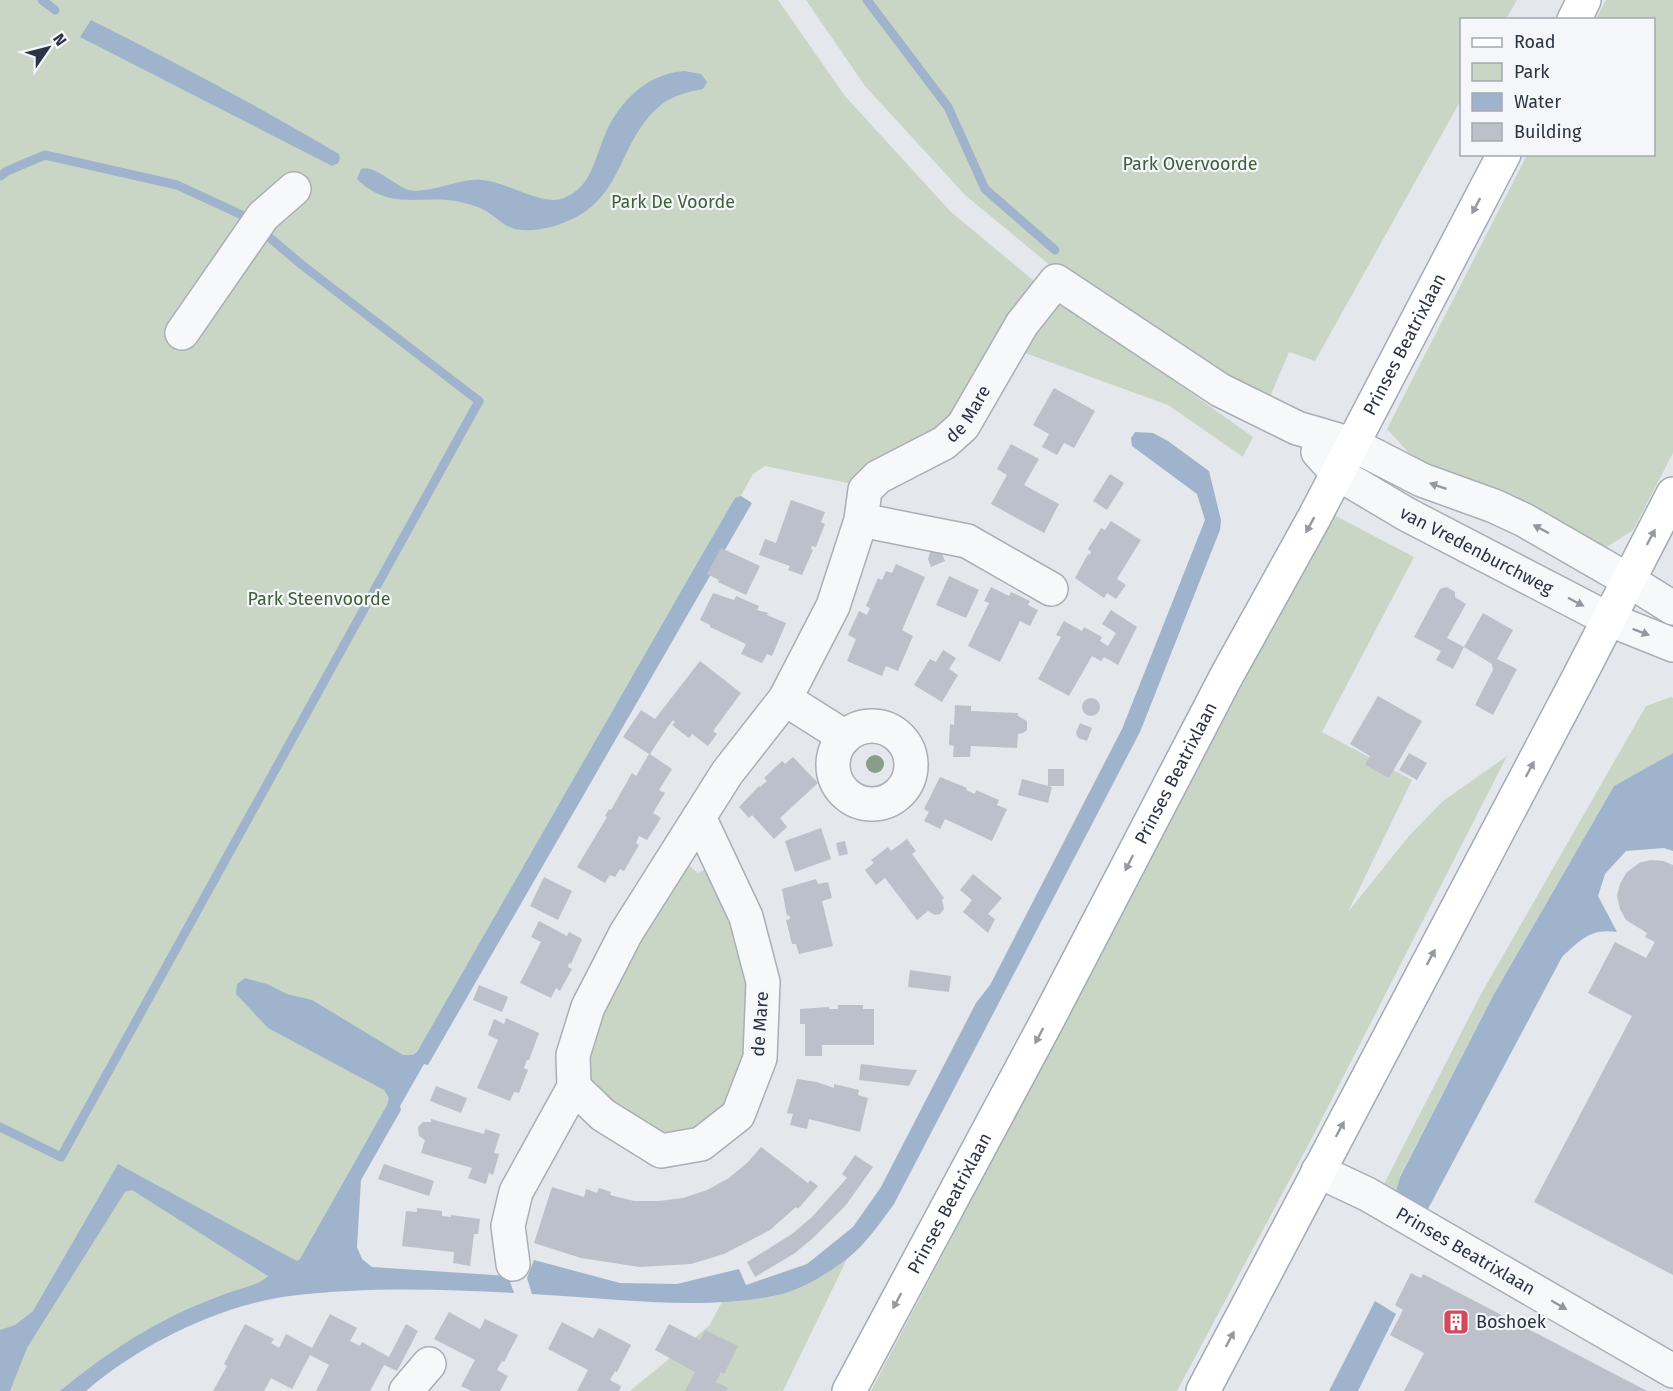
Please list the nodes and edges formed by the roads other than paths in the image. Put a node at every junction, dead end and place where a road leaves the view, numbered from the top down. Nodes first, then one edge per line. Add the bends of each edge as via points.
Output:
1 (1584, 0) edge
2 (1575, 18) edge
3 (1503, 156) edge
4 (294, 189) dead end
5 (1056, 281) joint
6 (182, 333) dead end
7 (1297, 428) junction
8 (1352, 444) junction
9 (1337, 473) junction
10 (1673, 494) edge
11 (861, 520) junction
12 (1628, 580) junction
13 (1051, 589) dead end
14 (1673, 608) edge
15 (1608, 619) junction
16 (1673, 645) edge
17 (785, 699) junction
18 (845, 736) dead end
19 (699, 817) junction
20 (574, 1087) junction
21 (1318, 1171) junction
22 (513, 1264) dead end
23 (429, 1364) dead end
24 (1673, 1371) edge
25 (406, 1391) edge
26 (849, 1391) edge
27 (1203, 1391) edge

1 - 2 main road
3 -> 8 main road, Prinses Beatrixlaan
4 - 6 street via 256,227
5 - 7 street, van Vredenburchweg via 1220,390
5 - 11 street, de Mare via 1022,324 963,426 944,444 878,477 865,490
7 - 8 street, van Vredenburchweg
7 - 9 street, van Vredenburchweg
8 - 9 main road, Prinses Beatrixlaan
12 -> 8 street, van Vredenburchweg via 1524,520 1422,480
9 -> 15 street, van Vredenburchweg via 1406,514
9 -> 26 main road, Prinses Beatrixlaan
12 -> 10 main road
11 - 13 street via 967,541
11 - 17 street, de Mare via 833,606
12 - 14 street, van Vredenburchweg
12 - 15 main road
15 -> 16 street, van Vredenburchweg
21 -> 15 main road
17 - 18 street
17 - 19 street, de Mare via 727,773
19 - 20 street, de Mare via 626,933 588,1007 573,1055
19 - 20 street, de Mare via 746,917 763,982 760,1058 738,1115 701,1144 661,1151 603,1115
20 - 22 street via 516,1191 508,1226
21 -> 24 street, Prinses Beatrixlaan via 1367,1194
27 -> 21 main road
23 - 25 street

